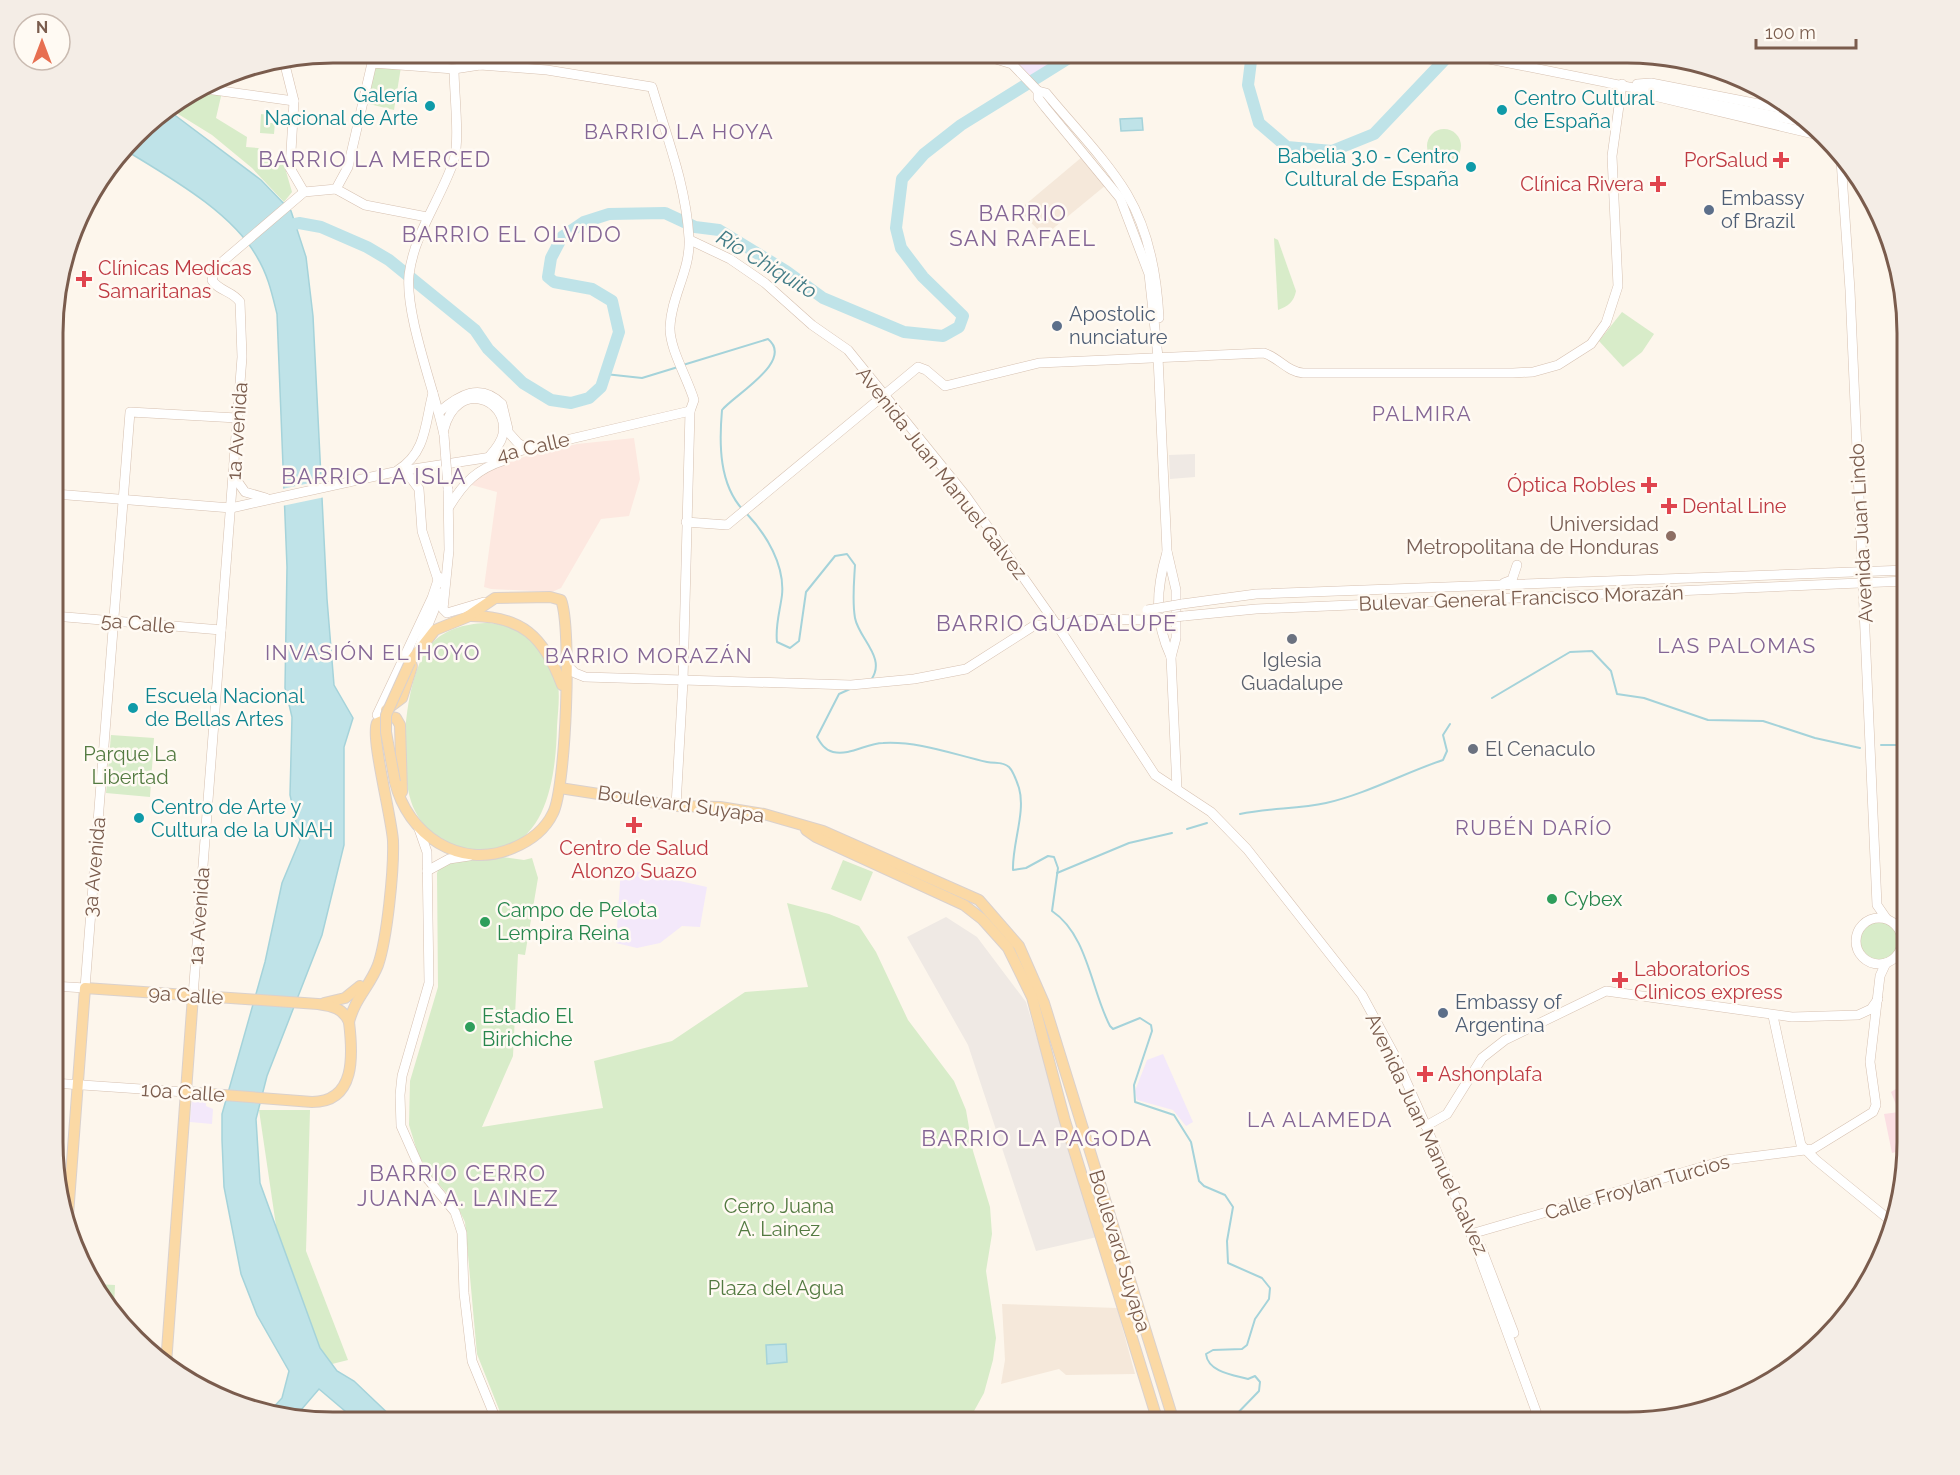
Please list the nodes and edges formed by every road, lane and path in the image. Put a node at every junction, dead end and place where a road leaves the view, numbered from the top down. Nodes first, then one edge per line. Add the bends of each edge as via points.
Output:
1 (1009, 63) edge
2 (1511, 63) edge
3 (480, 65) joint
4 (286, 67) edge
5 (454, 69) junction
6 (1624, 84) junction
7 (215, 90) edge
8 (294, 101) junction
9 (1776, 107) edge
10 (1791, 119) edge
11 (1808, 133) edge
12 (1842, 170) edge
13 (336, 189) junction
14 (304, 192) junction
15 (427, 217) junction
16 (689, 239) junction
17 (1158, 357) junction
18 (434, 391) junction
19 (884, 394) junction
20 (690, 411) junction
21 (439, 412) junction
22 (237, 418) junction
23 (603, 431) junction
24 (508, 433) junction
25 (444, 434) junction
26 (528, 448) junction
27 (498, 456) junction
28 (488, 458) junction
29 (394, 472) junction
30 (234, 478) junction
31 (63, 495) edge
32 (122, 499) junction
33 (274, 499) junction
34 (449, 507) junction
35 (231, 508) junction
36 (686, 522) junction
37 (1167, 551) junction
38 (1862, 560) junction
39 (1517, 565) dead end
40 (1876, 570) junction
41 (1897, 570) edge
42 (1863, 571) junction
43 (440, 577) junction
44 (1897, 581) edge
45 (1877, 582) junction
46 (1848, 583) junction
47 (1864, 583) junction
48 (1502, 584) junction
49 (495, 598) junction
50 (1864, 598) junction
51 (466, 616) junction
52 (63, 617) edge
53 (1134, 617) junction
54 (115, 621) junction
55 (1057, 625) junction
56 (221, 630) junction
57 (418, 649) junction
58 (1171, 657) junction
59 (566, 663) junction
60 (585, 677) junction
61 (683, 681) junction
62 (565, 691) junction
63 (377, 715) junction
64 (560, 788) junction
65 (1177, 789) junction
66 (402, 804) junction
67 (676, 806) junction
68 (801, 826) junction
69 (419, 829) junction
70 (479, 855) junction
71 (428, 872) junction
72 (1877, 905) junction
73 (1886, 918) junction
74 (1870, 919) junction
75 (1897, 931) edge
76 (1897, 956) edge
77 (1874, 963) junction
78 (1886, 963) junction
79 (1880, 976) junction
80 (63, 987) edge
81 (85, 988) junction
82 (193, 996) junction
83 (1878, 999) junction
84 (314, 1004) junction
85 (1858, 1015) junction
86 (1773, 1016) junction
87 (350, 1022) junction
88 (1875, 1030) junction
89 (63, 1083) edge
90 (78, 1084) junction
91 (185, 1092) junction
92 (1426, 1126) junction
93 (1826, 1143) junction
94 (1806, 1151) junction
95 (1827, 1168) junction
96 (69, 1200) edge
97 (1886, 1217) edge
98 (1471, 1234) junction
99 (167, 1354) edge
100 (493, 1412) edge
101 (1155, 1412) edge
102 (1171, 1412) edge
103 (1536, 1412) edge
104 (1542, 1412) edge

1 - 17 street via 1037,90 1038,98 1120,198 1149,274
2 - 6 street
3 - 5 street
3 - 16 street via 547,70 652,87 677,164
4 - 8 street
5 - 13 street via 372,63 348,167
5 - 15 street via 455,157
6 - 9 street via 1652,83
6 - 10 street
6 - 11 street via 1686,105
6 - 17 street via 1612,156 1618,286 1602,330 1591,344 1572,357 1533,372 1337,373 1295,372 1264,352
7 - 8 street
8 - 14 street via 290,168
12 - 38 street, Avenida Juan Lindo
13 - 14 street
13 - 15 street via 365,205
14 - 22 street, 1a Avenida via 218,266 212,280 215,286 236,296 242,307
15 - 18 street via 409,276 409,298
16 - 19 street, Avenida Juan Manuel Galvez via 730,259 765,283 812,325 848,350
16 - 20 street via 686,269 671,317 671,341 694,400
17 - 19 street via 1039,363 945,386 918,367
17 - 37 street
18 - 21 street
18 - 29 street via 419,451
19 - 36 street via 727,525
19 - 55 street, Avenida Juan Manuel Galvez via 966,496
20 - 23 street, 4a Calle
20 - 36 street
21 - 24 street via 463,393 483,392 502,404
21 - 25 street
22 - 30 street, 1a Avenida
22 - 32 street, 3a Avenida via 130,412
23 - 26 street, 4a Calle
23 - 34 street via 485,467 468,479
24 - 26 street
24 - 27 street
25 - 28 street via 447,416 459,402 473,398 485,401 500,416 503,426 500,443
25 - 34 street, bridge
26 - 27 street, 4a Calle
27 - 28 street, 4a Calle
28 - 29 street, 4a Calle
29 - 33 street, 4a Calle
29 - 43 street via 410,477 418,486 422,531
30 - 33 street via 248,494
30 - 35 street, 1a Avenida
31 - 32 street, 4a Calle
32 - 35 street, 4a Calle
32 - 54 street, 3a Avenida
33 - 35 street, 4a Calle
34 - 43 street via 450,550
35 - 56 street, 1a Avenida
36 - 61 street
37 - 58 street via 1176,591 1176,638
37 - 58 street via 1158,591 1159,627
38 - 40 street
38 - 42 street, Avenida Juan Lindo
39 - 48 street via 1512,580
40 - 41 street, Bulevar General Francisco Morazán
40 - 42 street, Bulevar General Francisco Morazán
42 - 47 street, Avenida Juan Lindo
42 - 48 street, Bulevar General Francisco Morazán
43 - 49 street via 447,613
43 - 57 street via 441,594
43 - 63 street
44 - 45 street, Bulevar General Francisco Morazán
45 - 47 street, Bulevar General Francisco Morazán
45 - 50 street via 1870,585
46 - 47 street, Bulevar General Francisco Morazán
46 - 50 street via 1856,586
46 - 53 street, Bulevar General Francisco Morazán, bridge via 1256,609 1149,620
47 - 50 street, Avenida Juan Lindo
48 - 53 street, Bulevar General Francisco Morazán, bridge via 1256,594 1147,609
49 - 51 main road
49 - 59 main road via 561,600
50 - 72 street, Avenida Juan Lindo
51 - 57 main road via 435,630
51 - 62 main road via 507,620 535,636 552,659
52 - 54 street, 5a Calle
53 - 55 street, Bulevar General Francisco Morazán via 1084,619
54 - 56 street, 5a Calle
54 - 81 street, 3a Avenida
55 - 61 street, Bulevar General Francisco Morazán via 1035,625 966,669 883,682 850,685
55 - 65 street, Avenida Juan Manuel Galvez via 1142,758 1155,775
56 - 82 street, 1a Avenida
57 - 63 main road via 402,698
57 - 66 main road, bridge via 386,715 386,732
58 - 65 street
59 - 60 street
59 - 62 main road
60 - 61 street, Bulevar General Francisco Morazán
60 - 62 street
61 - 67 street
62 - 64 main road
63 - 84 main road via 368,725 367,735 388,841 377,953 354,992 333,1002
64 - 67 main road, Boulevard Suyapa
64 - 70 main road via 553,814 540,832 507,851
65 - 92 street, Avenida Juan Manuel Galvez via 1211,812 1246,849 1362,995
66 - 69 main road
66 - 87 main road via 400,725 391,717 377,723 374,733 393,842 383,944 377,968 358,997
67 - 68 main road, Boulevard Suyapa via 747,810
68 - 101 main road, Boulevard Suyapa via 816,837 964,905 1008,948 1038,1013 1065,1121
68 - 102 main road, Boulevard Suyapa via 823,831 979,900 1019,946 1044,1003
69 - 70 main road via 446,848
69 - 71 street via 428,852
70 - 71 street via 449,859
71 - 100 street via 429,983 402,1076 402,1126 421,1171 455,1212 462,1233 472,1361
72 - 73 street
72 - 74 street, Avenida Juan Lindo
73 - 74 street
73 - 75 street
74 - 77 street via 1860,927 1856,945 1864,959
76 - 78 street
77 - 78 street
77 - 79 street
78 - 79 street
79 - 83 street
80 - 81 street, 9a Calle
81 - 82 main road, 9a Calle
81 - 90 main road, 3a Avenida
82 - 84 main road, 9a Calle
82 - 91 main road, 1a Avenida
83 - 85 street via 1871,1009
83 - 88 street
84 - 87 main road via 335,1006
85 - 86 street
85 - 88 street via 1869,1017
86 - 92 street via 1606,991 1490,1050 1447,1114
86 - 94 street via 1799,1140
87 - 91 main road, 10a Calle via 348,1081 331,1100 312,1102
88 - 93 street via 1870,1062 1875,1110
89 - 90 street, 10a Calle
90 - 91 street, 10a Calle
90 - 96 main road, 3a Avenida
91 - 99 main road, 1a Avenida
92 - 98 street, Avenida Juan Manuel Galvez
93 - 94 street
93 - 95 street via 1821,1153
94 - 95 street
94 - 98 street, Calle Froylan Turcios via 1726,1160
95 - 97 street
98 - 103 street
98 - 104 street, Avenida Juan Manuel Galvez via 1481,1247

